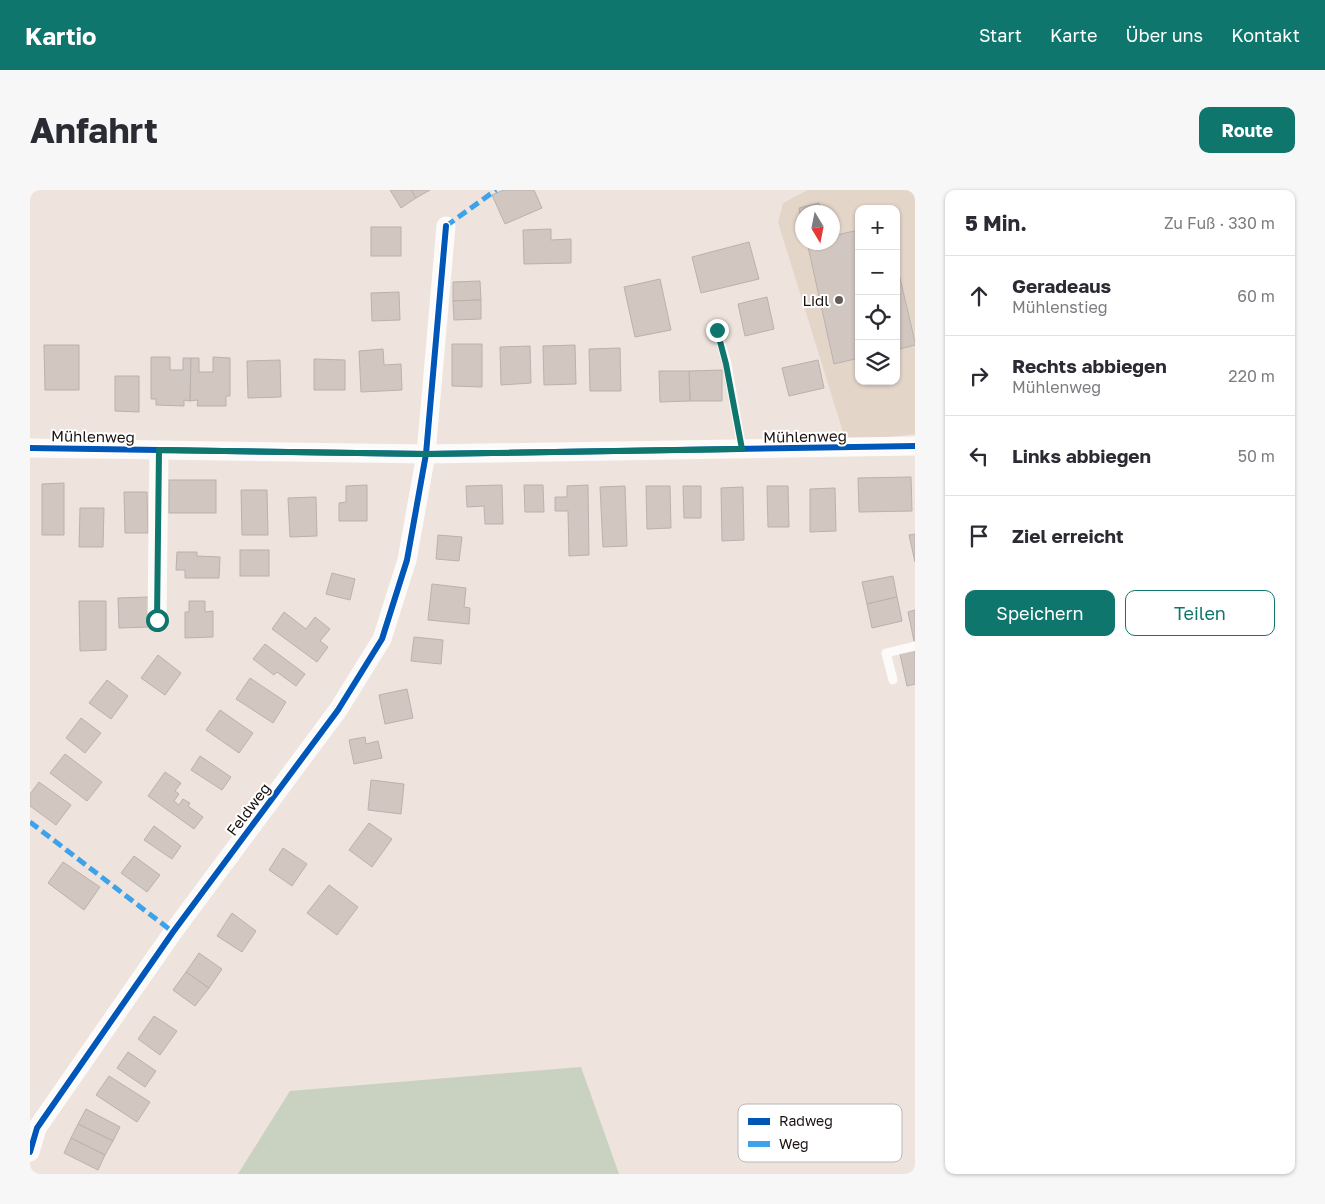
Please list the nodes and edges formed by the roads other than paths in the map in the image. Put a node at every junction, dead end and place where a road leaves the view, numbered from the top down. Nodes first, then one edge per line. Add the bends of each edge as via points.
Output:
1 (446, 226) dead end
2 (717, 330) dead end
3 (915, 446) edge
4 (30, 448) edge
5 (742, 449) junction
6 (159, 450) junction
7 (426, 454) junction
8 (157, 620) dead end
9 (915, 646) edge
10 (893, 680) dead end
11 (34, 1127) edge
12 (30, 1152) edge

1 - 7 street
2 - 5 lane
3 - 5 street, Mühlenweg
4 - 6 street, Mühlenweg
5 - 7 street, Mühlenweg
6 - 7 street, Mühlenweg
6 - 8 street
7 - 11 street, Feldweg via 407,560 382,639 338,710 173,932
9 - 10 lane via 886,653
11 - 12 street, Feldweg

